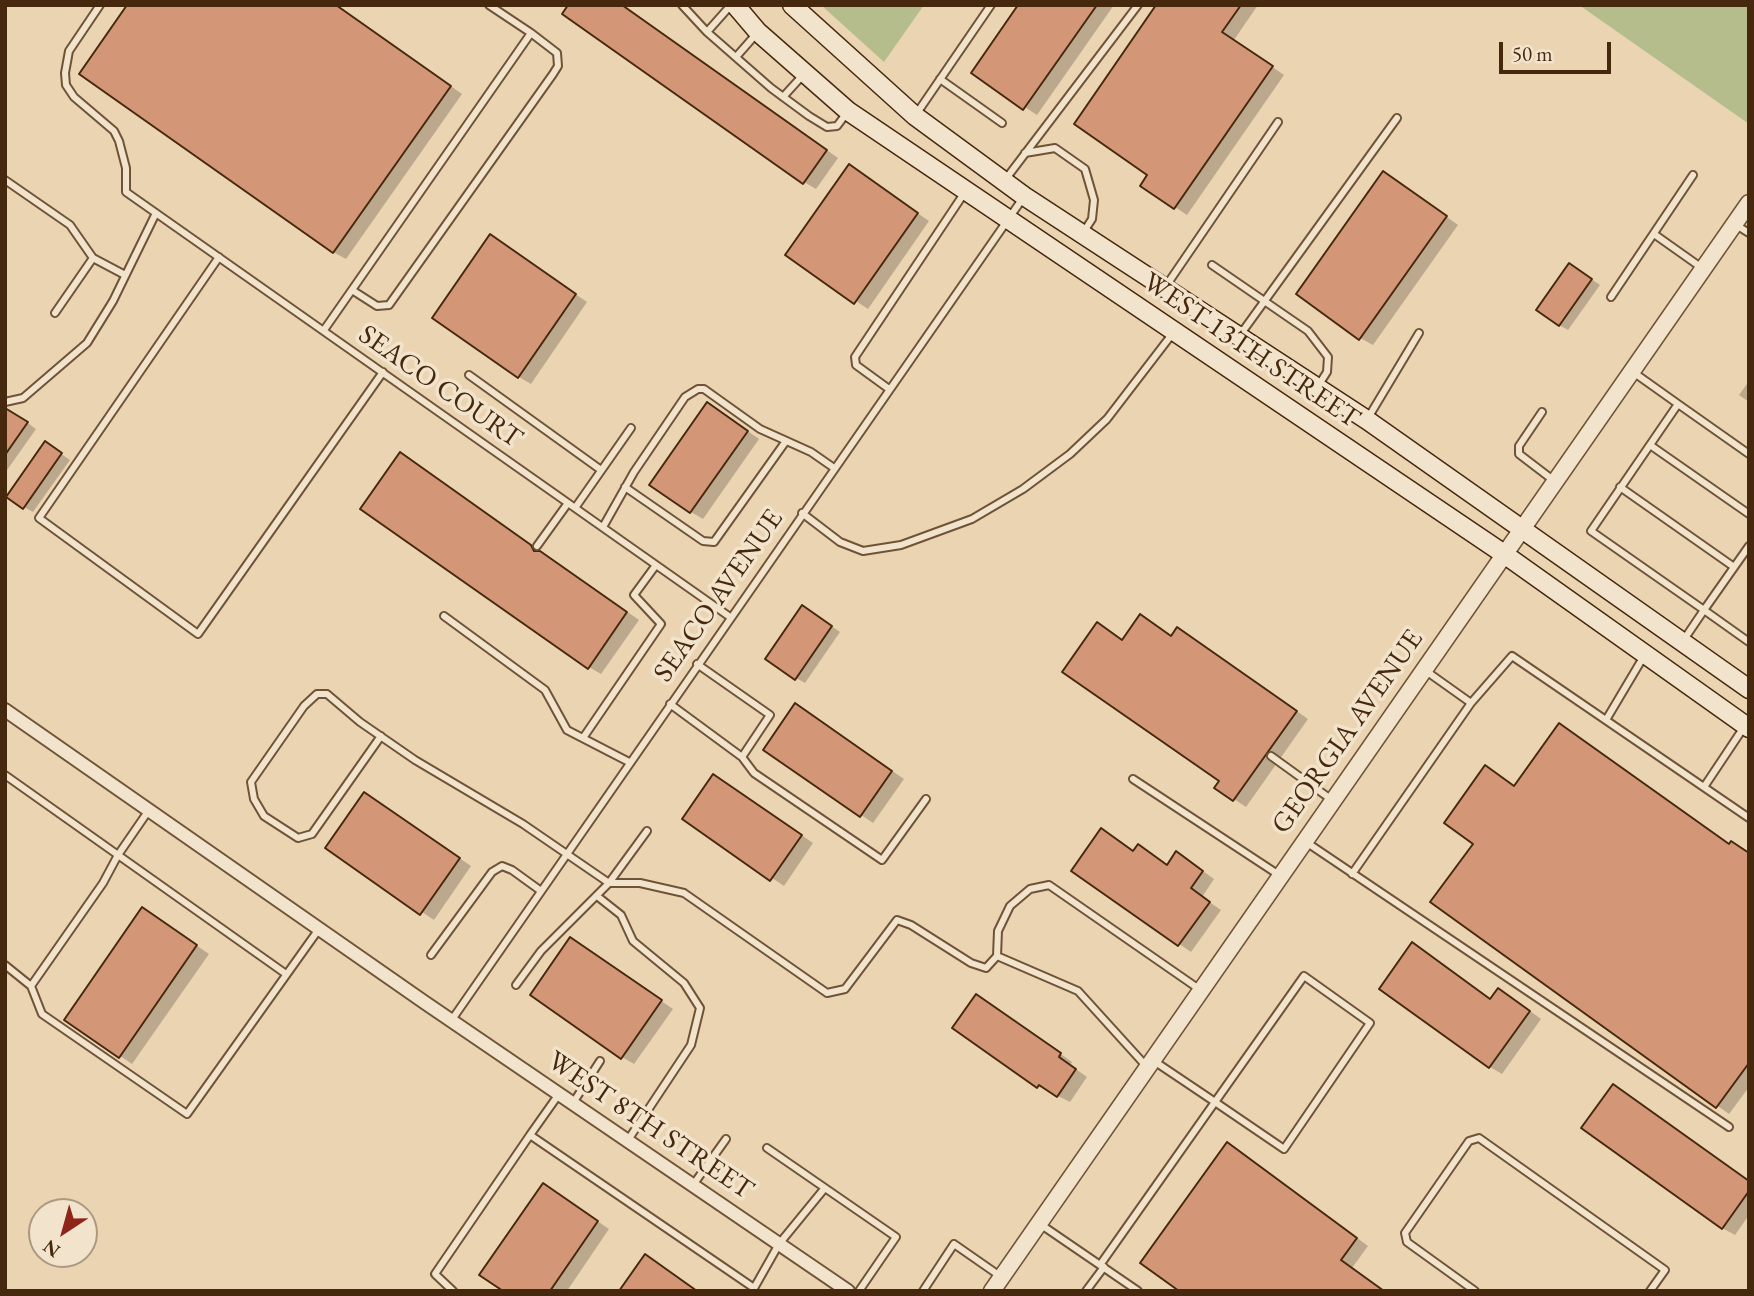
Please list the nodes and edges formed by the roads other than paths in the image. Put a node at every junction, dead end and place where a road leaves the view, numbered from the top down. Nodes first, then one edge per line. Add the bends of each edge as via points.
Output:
1 (100, 5) edge
2 (489, 5) edge
3 (682, 5) edge
4 (733, 5) edge
5 (792, 5) edge
6 (991, 5) edge
7 (1138, 5) edge
8 (707, 32) junction
9 (758, 32) junction
10 (531, 33) junction
11 (737, 57) junction
12 (804, 74) junction
13 (940, 79) junction
14 (783, 97) junction
15 (848, 111) junction
16 (915, 116) junction
17 (1397, 118) dead end
18 (1278, 122) dead end
19 (1003, 123) dead end
20 (1025, 153) junction
21 (1693, 174) dead end
22 (5, 180) edge
23 (1004, 181) junction
24 (966, 191) junction
25 (1024, 197) junction
26 (1749, 203) edge
27 (156, 213) junction
28 (1008, 219) junction
29 (1735, 224) junction
30 (1749, 233) edge
31 (1082, 234) junction
32 (1654, 234) junction
33 (219, 257) junction
34 (93, 258) junction
35 (1212, 265) dead end
36 (1703, 269) junction
37 (125, 275) junction
38 (1165, 288) junction
39 (352, 290) junction
40 (1611, 297) dead end
41 (1265, 301) junction
42 (55, 313) dead end
43 (324, 330) junction
44 (1174, 331) junction
45 (1419, 333) dead end
46 (1239, 337) junction
47 (1632, 371) junction
48 (383, 372) junction
49 (469, 375) dead end
50 (1317, 388) junction
51 (889, 389) junction
52 (5, 402) edge
53 (1678, 404) junction
54 (1542, 412) dead end
55 (1367, 420) junction
56 (631, 428) dead end
57 (786, 441) junction
58 (1650, 445) junction
59 (1749, 454) edge
60 (834, 468) junction
61 (601, 470) junction
62 (1555, 481) junction
63 (625, 487) junction
64 (1620, 487) junction
65 (568, 503) junction
66 (575, 508) junction
67 (802, 513) junction
68 (1749, 514) edge
69 (603, 527) junction
70 (1520, 530) junction
71 (1749, 546) edge
72 (537, 547) dead end
73 (1504, 554) junction
74 (656, 565) junction
75 (1734, 567) junction
76 (1704, 610) junction
77 (444, 615) dead end
78 (730, 617) junction
79 (1682, 642) junction
80 (1749, 642) edge
81 (1645, 654) junction
82 (697, 664) junction
83 (1424, 670) junction
84 (1749, 689) edge
85 (1471, 703) junction
86 (670, 704) junction
87 (5, 710) edge
88 (1606, 720) junction
89 (1747, 727) edge
90 (381, 736) junction
91 (583, 738) junction
92 (1271, 756) dead end
93 (742, 757) junction
94 (629, 762) junction
95 (5, 775) edge
96 (1133, 779) dead end
97 (1704, 788) junction
98 (926, 799) dead end
99 (1332, 800) junction
100 (149, 810) junction
101 (1749, 818) edge
102 (647, 831) dead end
103 (1304, 841) junction
104 (567, 853) junction
105 (118, 855) junction
106 (1352, 874) junction
107 (1281, 876) junction
108 (609, 883) junction
109 (541, 891) junction
110 (597, 896) junction
111 (319, 929) junction
112 (431, 955) dead end
113 (997, 956) junction
114 (5, 965) edge
115 (286, 974) junction
116 (516, 985) dead end
117 (31, 986) junction
118 (1201, 990) junction
119 (452, 1021) junction
120 (600, 1061) dead end
121 (1150, 1063) junction
122 (559, 1094) junction
123 (1215, 1102) junction
124 (573, 1103) junction
125 (1729, 1127) dead end
126 (530, 1135) junction
127 (726, 1139) dead end
128 (628, 1140) junction
129 (767, 1148) dead end
130 (693, 1185) junction
131 (824, 1189) junction
132 (1039, 1223) junction
133 (779, 1244) junction
134 (1102, 1266) junction
135 (1001, 1277) junction
136 (754, 1290) edge
137 (453, 1291) edge
138 (848, 1291) edge
139 (859, 1291) edge
140 (923, 1291) edge
141 (992, 1291) edge
142 (1086, 1291) edge
143 (1138, 1291) edge
144 (1475, 1291) edge
145 (1650, 1291) edge

1 - 27 lane, SEACO COURT via 69,51 66,85 114,131 126,168 126,191
2 - 10 lane
3 - 8 lane
4 - 8 lane
4 - 9 main road, WEST 13TH STREET
5 - 16 main road, WEST 13TH STREET
6 - 13 lane
7 - 20 lane
8 - 11 lane
9 - 11 lane
9 - 12 main road, WEST 13TH STREET
10 - 39 lane
10 - 39 lane via 557,53 553,74 389,305 377,306
11 - 14 lane
12 - 14 lane
12 - 15 main road, WEST 13TH STREET
13 - 16 lane
13 - 19 lane
14 - 15 lane via 827,127 837,126
15 - 24 main road, WEST 13TH STREET
16 - 23 main road, WEST 13TH STREET
17 - 41 lane
18 - 38 lane
20 - 23 lane
20 - 31 lane via 1055,148 1085,169 1094,200 1092,219
21 - 32 lane
22 - 34 lane via 70,225
23 - 25 main road, WEST 13TH STREET
24 - 28 main road, WEST 13TH STREET
24 - 51 lane via 855,357 856,365
25 - 28 lane, SEACO AVENUE
25 - 31 main road, WEST 13TH STREET
26 - 29 street, GEORGIA AVENUE
27 - 33 lane, SEACO COURT
27 - 37 lane
28 - 44 main road, WEST 13TH STREET
28 - 51 lane, SEACO AVENUE
29 - 30 lane
29 - 36 street, GEORGIA AVENUE
31 - 38 main road, WEST 13TH STREET
32 - 36 lane
32 - 40 lane
33 - 43 lane, SEACO COURT
33 - 48 lane via 39,518 198,634
34 - 37 lane
34 - 42 lane
35 - 41 lane
36 - 47 street, GEORGIA AVENUE
37 - 52 lane via 87,343 23,398
38 - 46 main road, WEST 13TH STREET
39 - 43 lane
41 - 46 lane
41 - 50 lane via 1308,331 1328,357 1327,372
43 - 48 lane, SEACO COURT
44 - 67 lane via 1107,419 1070,454 972,519 901,545 863,551 840,542
44 - 73 main road, WEST 13TH STREET
45 - 55 lane
46 - 50 main road, WEST 13TH STREET
47 - 53 lane
47 - 62 street, GEORGIA AVENUE
48 - 65 lane, SEACO COURT
49 - 61 lane
50 - 55 main road, WEST 13TH STREET
51 - 60 lane, SEACO AVENUE
53 - 58 lane
53 - 59 lane
54 - 62 lane via 1519,446 1519,454
55 - 70 main road, WEST 13TH STREET
56 - 61 lane
57 - 60 lane
57 - 63 lane via 698,389 685,397
57 - 63 lane via 713,542 703,541
58 - 64 lane
58 - 68 lane
60 - 67 lane, SEACO AVENUE
61 - 66 lane
62 - 70 street, GEORGIA AVENUE
63 - 69 lane
64 - 75 lane
64 - 76 lane via 1591,531
65 - 66 lane, SEACO COURT
65 - 72 lane
66 - 69 lane, SEACO COURT
67 - 78 lane, SEACO AVENUE
69 - 74 lane, SEACO COURT
70 - 73 street, GEORGIA AVENUE
70 - 79 main road, WEST 13TH STREET
71 - 75 lane
73 - 81 main road, WEST 13TH STREET
73 - 83 street, GEORGIA AVENUE
74 - 78 lane, SEACO COURT
74 - 91 lane via 635,595 661,624
75 - 76 lane
76 - 79 lane
76 - 80 lane
77 - 91 lane via 545,690 562,724
78 - 82 lane, SEACO AVENUE
79 - 84 main road, WEST 13TH STREET
81 - 88 lane
81 - 89 main road, WEST 13TH STREET
82 - 86 lane, SEACO AVENUE
82 - 93 lane via 770,715
83 - 85 lane
83 - 99 street, GEORGIA AVENUE
85 - 88 lane via 1512,656
85 - 106 lane
86 - 93 lane
86 - 94 lane, SEACO AVENUE
87 - 100 street, WEST 8TH STREET
88 - 97 lane
89 - 97 lane
90 - 90 lane via 327,694 317,695 304,706 251,782 254,799 264,816 298,838 312,834
90 - 104 lane
91 - 94 lane
92 - 99 lane
93 - 98 lane via 754,773 882,860
94 - 104 lane, SEACO AVENUE
95 - 105 lane
96 - 107 lane
97 - 101 lane
99 - 103 street, GEORGIA AVENUE
100 - 105 lane
100 - 111 street, WEST 8TH STREET
102 - 108 lane
103 - 106 lane
103 - 107 street, GEORGIA AVENUE
104 - 108 lane
104 - 109 lane, SEACO AVENUE
105 - 115 lane
105 - 117 lane
106 - 125 lane
107 - 118 street, GEORGIA AVENUE
108 - 110 lane
108 - 113 lane via 640,883 684,894 827,993 845,989 897,920 971,963 986,968
109 - 112 lane via 502,866 492,872
109 - 119 lane, SEACO AVENUE
110 - 116 lane via 541,951
110 - 128 lane via 621,915 633,940 691,990 700,1008 691,1045
111 - 115 lane
111 - 119 street, WEST 8TH STREET
113 - 118 lane via 998,931 1010,906 1030,889 1049,885
113 - 121 lane via 1078,991
114 - 117 lane
115 - 117 lane via 187,1114 42,1014
118 - 121 street, GEORGIA AVENUE
119 - 122 street, WEST 8TH STREET
120 - 124 lane
121 - 123 lane
121 - 132 street, GEORGIA AVENUE
122 - 124 street, WEST 8TH STREET
122 - 126 lane
123 - 123 lane via 1284,1149 1370,1023 1304,976
123 - 134 lane
124 - 128 street, WEST 8TH STREET
126 - 136 lane
126 - 137 lane via 435,1274
127 - 130 lane
128 - 130 street, WEST 8TH STREET
129 - 131 lane
130 - 133 street, WEST 8TH STREET
131 - 133 lane
131 - 139 lane via 896,1237
132 - 134 lane
132 - 135 street, GEORGIA AVENUE
133 - 136 lane
133 - 138 street, WEST 8TH STREET
134 - 142 lane
134 - 143 lane
135 - 140 lane via 954,1244
135 - 141 street, GEORGIA AVENUE
144 - 145 lane via 1407,1242 1405,1233 1469,1141 1479,1138 1665,1270

